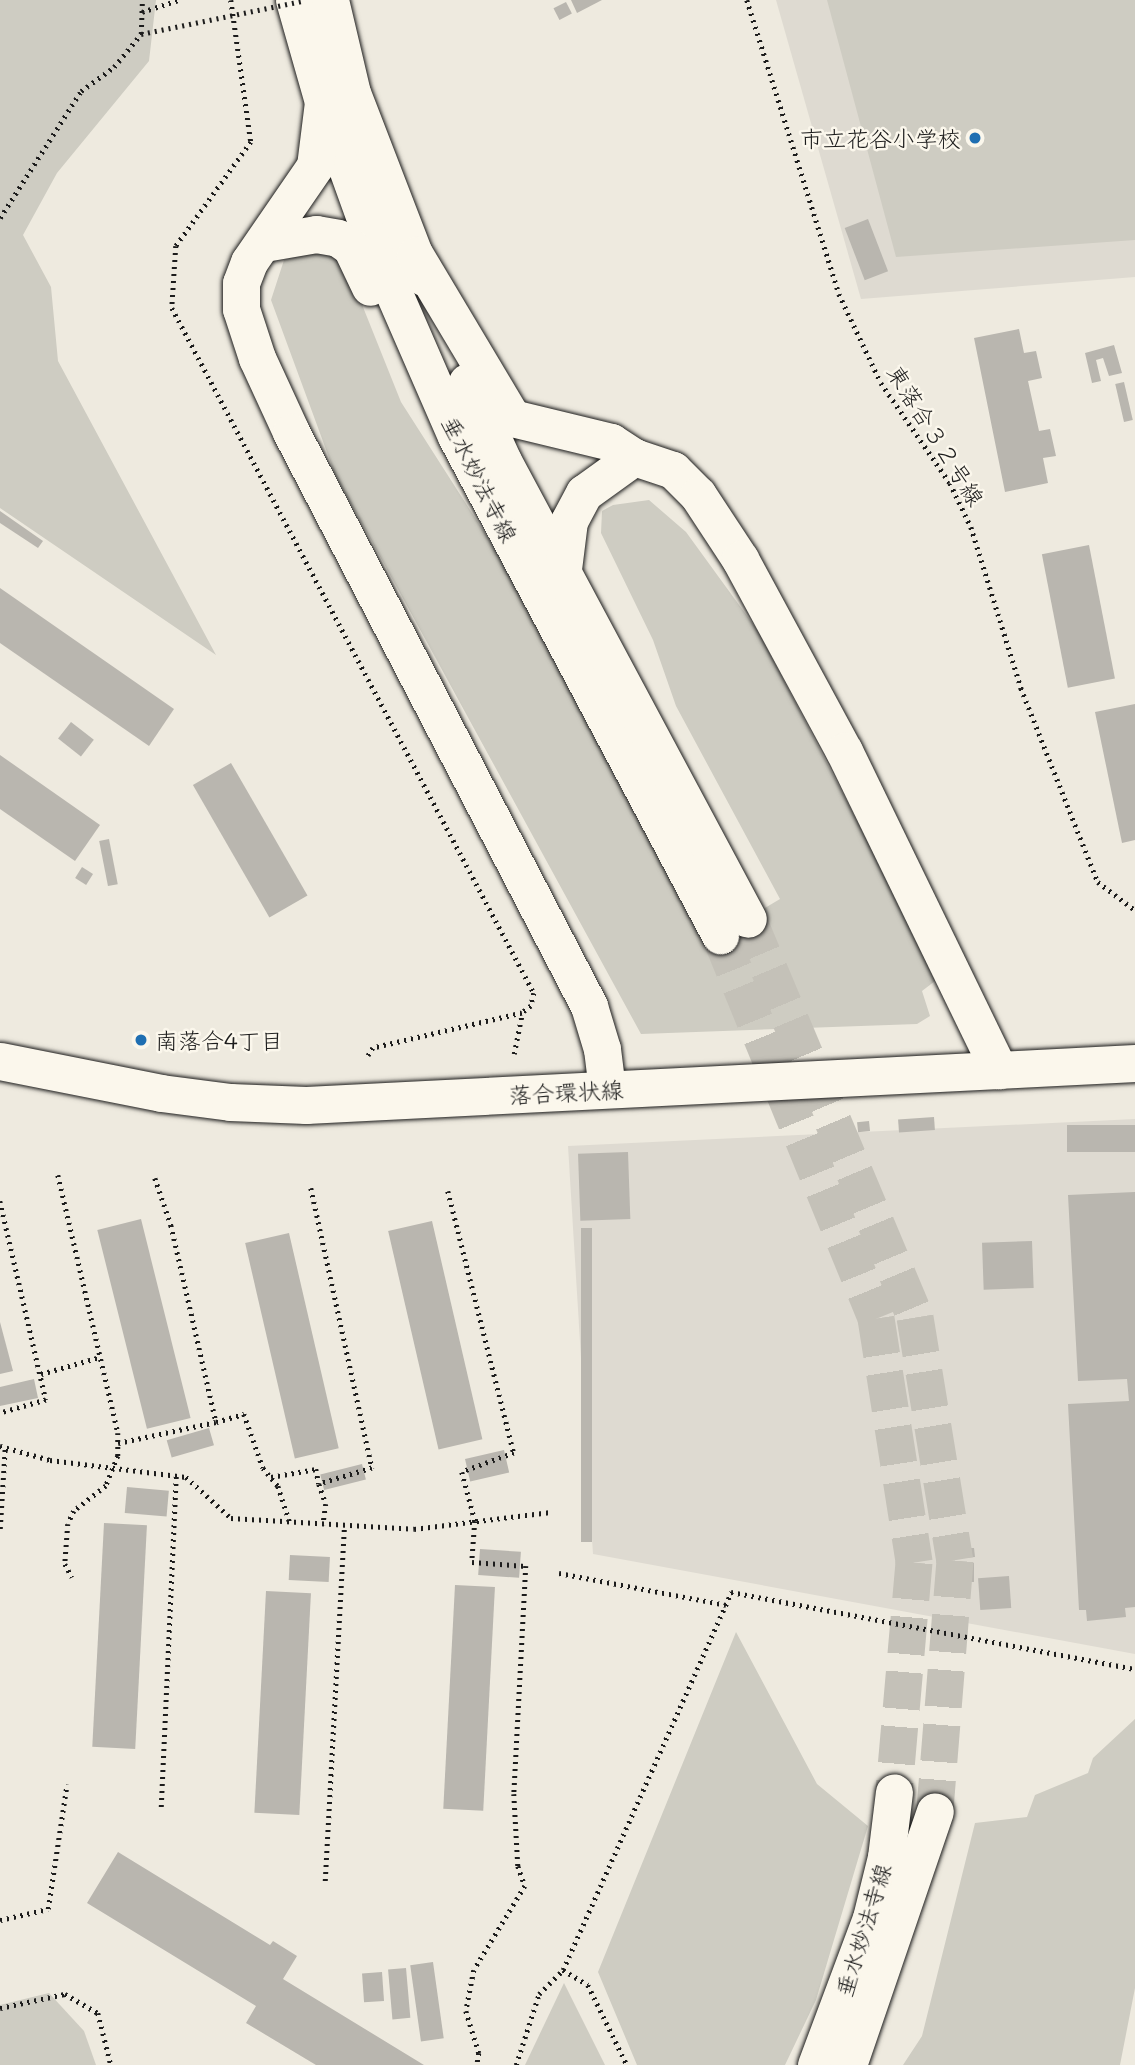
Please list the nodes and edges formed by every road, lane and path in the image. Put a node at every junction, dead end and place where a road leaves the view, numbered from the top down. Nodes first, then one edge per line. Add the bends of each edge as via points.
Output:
1 (142, 0) edge
2 (179, 0) edge
3 (293, 0) edge
4 (306, 0) edge
5 (330, 0) edge
6 (747, 0) edge
7 (142, 12) junction
8 (142, 34) junction
9 (323, 102) junction
10 (0, 218) edge
11 (264, 243) junction
12 (415, 255) junction
13 (456, 436) junction
14 (634, 457) junction
15 (563, 569) junction
16 (1135, 910) edge
17 (522, 1013) dead end
18 (513, 1054) dead end
19 (0, 1061) edge
20 (1135, 1063) edge
21 (999, 1070) junction
22 (607, 1089) junction
23 (58, 1175) dead end
24 (155, 1178) dead end
25 (311, 1188) dead end
26 (448, 1191) dead end
27 (0, 1201) edge
28 (100, 1357) junction
29 (41, 1374) junction
30 (0, 1413) edge
31 (216, 1422) junction
32 (118, 1443) junction
33 (3, 1447) edge
34 (111, 1466) junction
35 (176, 1476) junction
36 (271, 1477) junction
37 (319, 1483) junction
38 (551, 1512) dead end
39 (475, 1521) junction
40 (290, 1522) junction
41 (323, 1525) junction
42 (344, 1526) junction
43 (0, 1530) edge
44 (559, 1573) dead end
45 (72, 1577) dead end
46 (726, 1605) junction
47 (1135, 1669) edge
48 (67, 1784) dead end
49 (894, 1792) tunnel mouth
50 (160, 1807) dead end
51 (936, 1811) tunnel mouth
52 (325, 1881) dead end
53 (0, 1920) edge
54 (563, 1970) junction
55 (0, 2008) edge
56 (111, 2065) edge
57 (477, 2065) edge
58 (516, 2065) edge
59 (627, 2065) edge
60 (816, 2065) edge
61 (848, 2065) edge

1 - 7 path
2 - 7 path
3 - 9 street, 垂水妙法寺線
4 - 8 path, bridge
5 - 12 street, 垂水妙法寺線 via 352,93
6 - 16 path, 東落合３２号線 via 839,294 881,383 950,482 971,527 1021,688 1098,882
7 - 8 path
8 - 10 path via 114,67 81,92
9 - 11 street via 315,166
9 - 13 street, 垂水妙法寺線 via 382,266
11 - 13 street via 316,234 338,238 351,247 384,318
11 - 22 street via 241,283 241,309 257,358 589,1006 602,1049
12 - 14 street via 512,418 611,442
12 - 15 street, 垂水妙法寺線 via 445,336 503,461
13 - 15 street, 垂水妙法寺線 via 734,927
14 - 15 street via 584,493 569,521
14 - 21 street via 666,466 683,478 740,559 844,751
17 - 18 path
19 - 22 street, 落合環状線 via 230,1102 365,1103
20 - 21 street, 落合環状線
21 - 22 street, 落合環状線
23 - 28 path
24 - 31 path via 171,1225
25 - 37 path via 372,1468
26 - 39 path via 514,1453 462,1472
27 - 29 path
28 - 29 path
28 - 32 path
29 - 30 path via 46,1400
31 - 32 path
31 - 36 path via 244,1414
32 - 34 path
33 - 34 path via 50,1461
33 - 43 path
34 - 35 path
34 - 45 path via 106,1486 74,1511 68,1524 65,1563
35 - 40 path via 186,1477 231,1518
35 - 50 path
36 - 37 path via 316,1469
36 - 40 path
37 - 41 path via 327,1504
38 - 39 path
39 - 42 path via 414,1529
39 - 57 path via 472,1562 526,1566 514,1794 519,1866 525,1886 474,1970 466,2011 479,2053
40 - 41 path
41 - 42 path
42 - 52 path
44 - 46 path
46 - 47 path via 731,1592
46 - 54 path
48 - 53 path via 48,1909
49 - 60 street, 垂水妙法寺線 via 886,1857 870,1919
51 - 61 street, 垂水妙法寺線
54 - 58 path via 538,1994
54 - 59 path via 588,1985
55 - 56 path via 65,1994 98,2014

